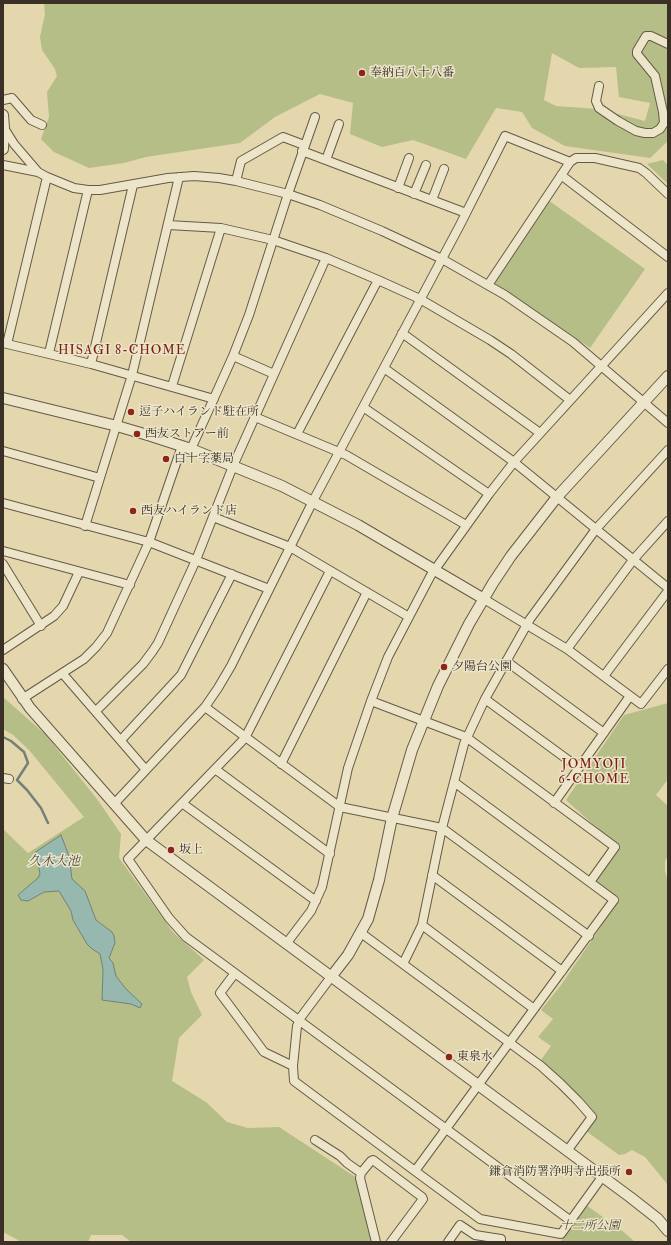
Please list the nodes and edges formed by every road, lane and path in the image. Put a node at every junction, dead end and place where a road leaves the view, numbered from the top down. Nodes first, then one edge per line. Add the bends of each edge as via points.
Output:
1 (668, 44) edge
2 (599, 86) dead end
3 (3, 100) edge
4 (3, 115) edge
5 (315, 117) dead end
6 (339, 124) dead end
7 (42, 125) dead end
8 (4, 128) junction
9 (303, 148) junction
10 (3, 150) edge
11 (409, 158) dead end
12 (326, 160) junction
13 (570, 162) junction
14 (3, 165) edge
15 (426, 165) dead end
16 (444, 170) dead end
17 (38, 172) junction
18 (561, 174) junction
19 (46, 177) junction
20 (179, 177) junction
21 (236, 181) junction
22 (133, 185) junction
23 (398, 188) junction
24 (88, 190) junction
25 (288, 194) junction
26 (414, 194) junction
27 (668, 194) edge
28 (432, 200) junction
29 (466, 214) junction
30 (168, 225) junction
31 (221, 228) junction
32 (273, 240) junction
33 (666, 253) edge
34 (326, 258) junction
35 (442, 259) junction
36 (378, 280) junction
37 (488, 285) junction
38 (668, 293) edge
39 (420, 299) junction
40 (402, 333) junction
41 (5, 343) edge
42 (49, 354) junction
43 (233, 356) junction
44 (91, 364) junction
45 (602, 365) junction
46 (384, 368) junction
47 (274, 374) junction
48 (132, 375) junction
49 (668, 376) edge
50 (172, 386) junction
51 (3, 398) edge
52 (214, 399) junction
53 (570, 400) junction
54 (644, 402) junction
55 (363, 407) junction
56 (255, 417) junction
57 (668, 423) edge
58 (117, 426) junction
59 (540, 432) junction
60 (297, 434) junction
61 (186, 448) junction
62 (668, 450) edge
63 (3, 451) edge
64 (339, 451) junction
65 (514, 462) junction
66 (233, 466) junction
67 (100, 478) junction
68 (489, 494) junction
69 (557, 497) junction
70 (313, 501) junction
71 (3, 503) edge
72 (213, 517) junction
73 (668, 521) edge
74 (466, 525) junction
75 (85, 526) junction
76 (596, 529) junction
77 (150, 542) junction
78 (290, 547) junction
79 (3, 551) edge
80 (196, 560) junction
81 (633, 560) junction
82 (3, 564) edge
83 (434, 569) junction
84 (330, 571) junction
85 (79, 572) junction
86 (232, 574) junction
87 (130, 585) junction
88 (269, 589) junction
89 (668, 590) edge
90 (367, 592) junction
91 (484, 599) junction
92 (409, 617) junction
93 (526, 624) junction
94 (41, 626) junction
95 (567, 649) junction
96 (3, 650) edge
97 (506, 661) junction
98 (3, 669) edge
99 (668, 669) edge
100 (64, 674) junction
101 (604, 676) junction
102 (630, 696) junction
103 (22, 699) junction
104 (485, 699) junction
105 (371, 701) junction
106 (205, 707) junction
107 (96, 711) junction
108 (423, 721) junction
109 (604, 733) junction
110 (466, 737) junction
111 (245, 738) junction
112 (121, 740) junction
113 (281, 764) junction
114 (579, 768) junction
115 (215, 769) junction
116 (146, 770) junction
117 (454, 782) junction
118 (182, 803) junction
119 (554, 803) junction
120 (114, 804) junction
121 (340, 807) junction
122 (392, 818) junction
123 (442, 828) junction
124 (146, 840) junction
125 (330, 854) junction
126 (432, 875) junction
127 (590, 882) junction
128 (316, 901) junction
129 (422, 925) junction
130 (361, 933) junction
131 (589, 936) junction
132 (286, 944) junction
133 (403, 964) junction
134 (562, 971) junction
135 (235, 973) junction
136 (331, 977) junction
137 (534, 1009) junction
138 (299, 1020) junction
139 (509, 1043) junction
140 (293, 1066) junction
141 (478, 1086) junction
142 (446, 1129) junction
143 (315, 1140) dead end
144 (567, 1151) junction
145 (415, 1171) junction
146 (361, 1173) junction
147 (602, 1177) junction
148 (571, 1221) junction
149 (668, 1231) edge
150 (376, 1242) edge
151 (391, 1242) edge
152 (448, 1242) edge
153 (501, 1242) edge

1 - 2 street via 646,36 637,51 655,76 663,112 664,123 660,129 653,133 636,131 599,108 596,101
3 - 7 street via 12,98 31,120
4 - 8 street
5 - 9 street
6 - 12 street
8 - 10 street
8 - 17 street
9 - 12 street
9 - 21 street via 283,137 241,161
9 - 25 street
11 - 23 street
12 - 23 street
13 - 18 street
13 - 27 street via 576,158 595,158 639,168
13 - 29 street via 505,136
14 - 17 street
15 - 26 street
16 - 28 street
17 - 19 street
18 - 33 street
18 - 37 street
19 - 24 street via 74,188
19 - 41 street
20 - 21 street via 194,176
20 - 22 street
20 - 30 street
21 - 25 street
22 - 24 street
22 - 44 street
23 - 26 street
24 - 42 street
25 - 32 street
25 - 35 street via 382,231
26 - 28 street
28 - 29 street
29 - 35 street
30 - 31 street
30 - 48 street
31 - 32 street
31 - 50 street
32 - 34 street
32 - 43 street
34 - 36 street
34 - 47 street
35 - 37 street
35 - 39 street
36 - 39 street
36 - 60 street
37 - 45 street via 544,321
38 - 45 street
39 - 40 street
39 - 53 street via 500,347
40 - 46 street
40 - 59 street
41 - 42 street
42 - 44 street
43 - 47 street
43 - 52 street
44 - 48 street
45 - 53 street
45 - 54 street
46 - 55 street
46 - 65 street
47 - 56 street
48 - 50 street
48 - 58 street
49 - 54 street
50 - 52 street
51 - 58 street
52 - 61 street
53 - 59 street
54 - 57 street
54 - 69 street
55 - 64 street
55 - 68 street
56 - 60 street
56 - 66 street
58 - 61 street
58 - 67 street
59 - 65 street
60 - 64 street
61 - 66 street
61 - 77 street
62 - 76 street
63 - 67 street
64 - 70 street
64 - 74 street
65 - 68 street
65 - 69 street
66 - 70 street
66 - 72 street
67 - 75 street
68 - 74 street
69 - 76 street
69 - 91 street via 511,556
70 - 78 street
70 - 83 street
71 - 75 street
72 - 78 street
72 - 80 street
73 - 81 street
74 - 83 street
75 - 77 street
76 - 81 street
76 - 93 street
77 - 80 street
77 - 87 street
78 - 84 street
78 - 88 street
79 - 85 street
80 - 86 street
80 - 107 street via 152,652
81 - 89 street
81 - 95 street
82 - 94 street
83 - 91 street
83 - 92 street
84 - 90 street
84 - 111 street
85 - 87 street
85 - 94 street via 63,606
86 - 88 street
86 - 112 street via 181,675
87 - 100 street via 103,637 84,659
88 - 106 street via 231,666
89 - 101 street
90 - 92 street
90 - 113 street
91 - 93 street
91 - 108 street via 452,655
92 - 105 street via 388,657
93 - 95 street
93 - 97 street
94 - 96 street
95 - 101 street
97 - 104 street
97 - 109 street
98 - 103 street
99 - 102 street via 641,704
100 - 103 street
100 - 107 street
101 - 102 street
102 - 109 street
103 - 120 street
104 - 110 street
104 - 114 street
105 - 108 street
105 - 121 street via 348,768
106 - 111 street
106 - 116 street
107 - 112 street
108 - 110 street
108 - 122 street
109 - 114 street
110 - 117 street
110 - 119 street
111 - 113 street
111 - 115 street
112 - 116 street
113 - 121 street
114 - 119 street
115 - 118 street
115 - 125 street
116 - 120 street
117 - 123 street
117 - 127 street
118 - 124 street
118 - 128 street
119 - 127 street via 615,847
120 - 124 street
121 - 122 street
121 - 125 street
122 - 123 street
122 - 130 street via 374,901
123 - 126 street
123 - 131 street
124 - 132 street
124 - 135 street via 128,859 178,929
125 - 128 street
126 - 129 street
126 - 134 street
127 - 131 street via 614,900
128 - 132 street
129 - 133 street
129 - 137 street
130 - 133 street
130 - 136 street
131 - 134 street
132 - 136 street
133 - 139 street
134 - 137 street
135 - 138 street
135 - 140 street via 220,993 264,1052
136 - 138 street
136 - 141 street
137 - 139 street
138 - 140 street
138 - 142 street
139 - 141 street
139 - 144 street via 541,1066 592,1117
140 - 145 street via 294,1081
141 - 142 street
141 - 144 street
142 - 145 street
142 - 148 street
143 - 146 street
144 - 147 street
145 - 148 street via 480,1219 561,1234
146 - 150 street via 360,1178
146 - 151 street via 373,1160 423,1199
147 - 148 street
147 - 149 street via 649,1212
152 - 153 street via 460,1225 475,1236 501,1239

